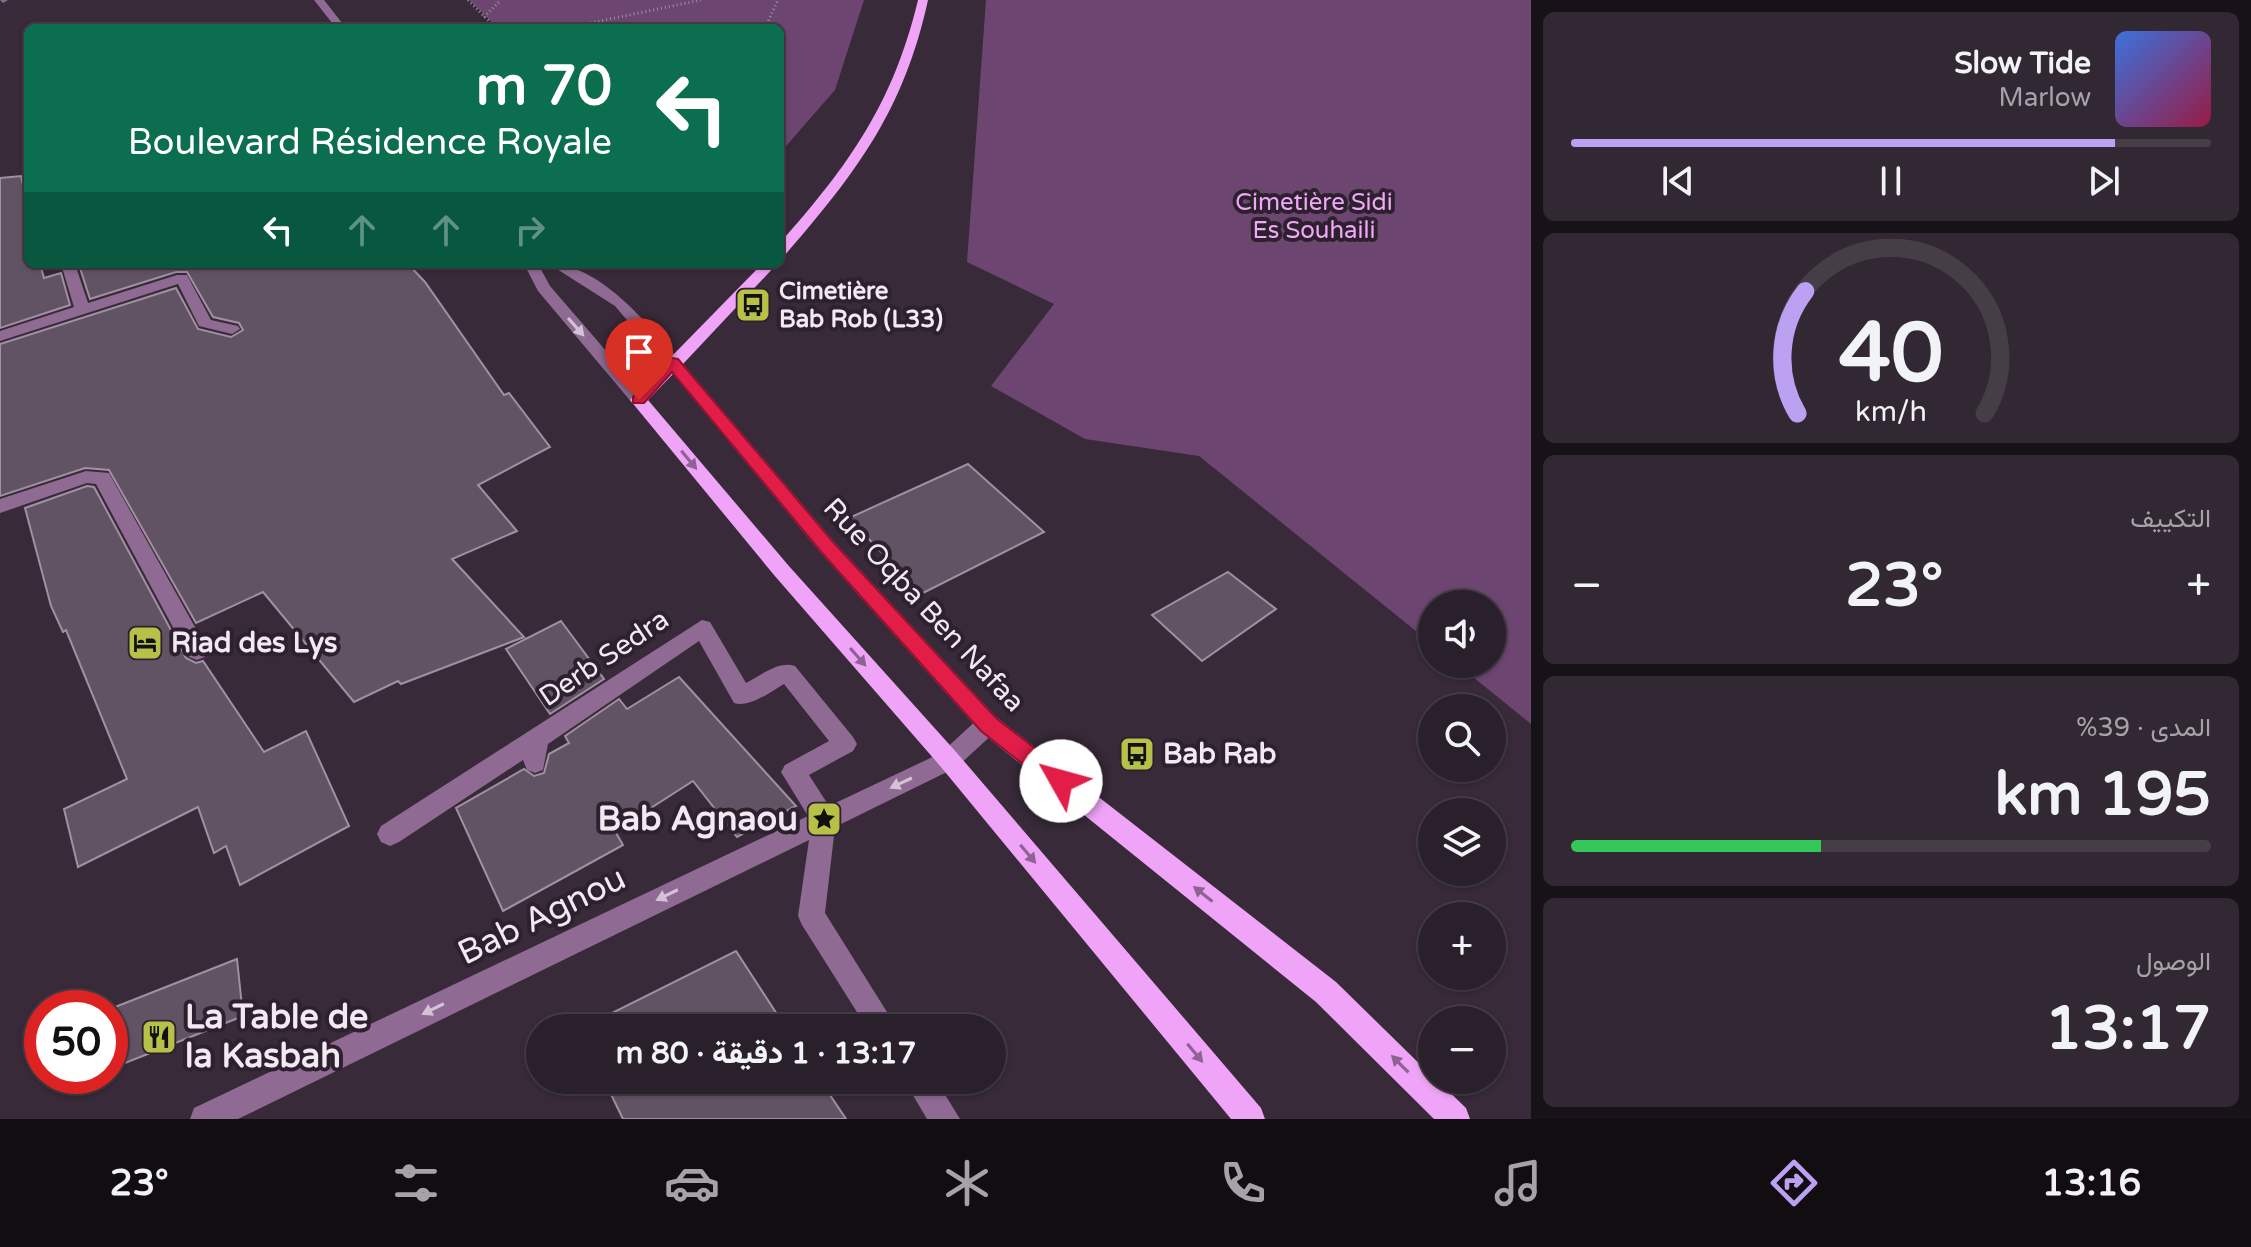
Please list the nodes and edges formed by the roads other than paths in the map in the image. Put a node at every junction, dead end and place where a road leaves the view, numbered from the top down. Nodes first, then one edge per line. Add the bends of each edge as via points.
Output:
1 (319, 0) edge
2 (923, 0) edge
3 (338, 24) edge
4 (784, 247) edge
5 (69, 268) edge
6 (533, 268) edge
7 (563, 268) edge
8 (766, 268) edge
9 (180, 271) edge
10 (82, 309) junction
11 (232, 329) dead end
12 (0, 336) edge
13 (672, 362) junction
14 (639, 400) junction
15 (0, 506) edge
16 (197, 651) dead end
17 (988, 724) junction
18 (949, 760) junction
19 (824, 819) junction
20 (390, 834) dead end
21 (874, 1014) edge
22 (928, 1094) edge
23 (219, 1116) edge
24 (945, 1119) edge
25 (1250, 1119) edge
26 (1455, 1119) edge

1 - 3 street
2 - 4 main road via 886,104 851,168
5 - 10 street
6 -> 14 street via 543,288
7 - 13 street, Rue Oqba Ben Nafaa via 620,303
8 - 13 main road
9 - 10 street
9 - 11 street via 205,323
10 - 12 street
13 - 14 main road
13 - 17 main road, Rue Oqba Ben Nafaa via 828,548
14 -> 18 main road
15 - 16 street via 86,477 102,478
17 - 18 street, Bab Agnou
26 -> 17 main road, Rue Oqba Ben Nafaa via 1326,992
18 -> 19 street, Bab Agnou
18 -> 25 main road
19 - 20 street, Derb Sedra via 793,772 845,744 787,672 742,696 702,628 536,751
19 - 21 street via 811,916
19 -> 23 street, Bab Agnou
22 - 24 street

